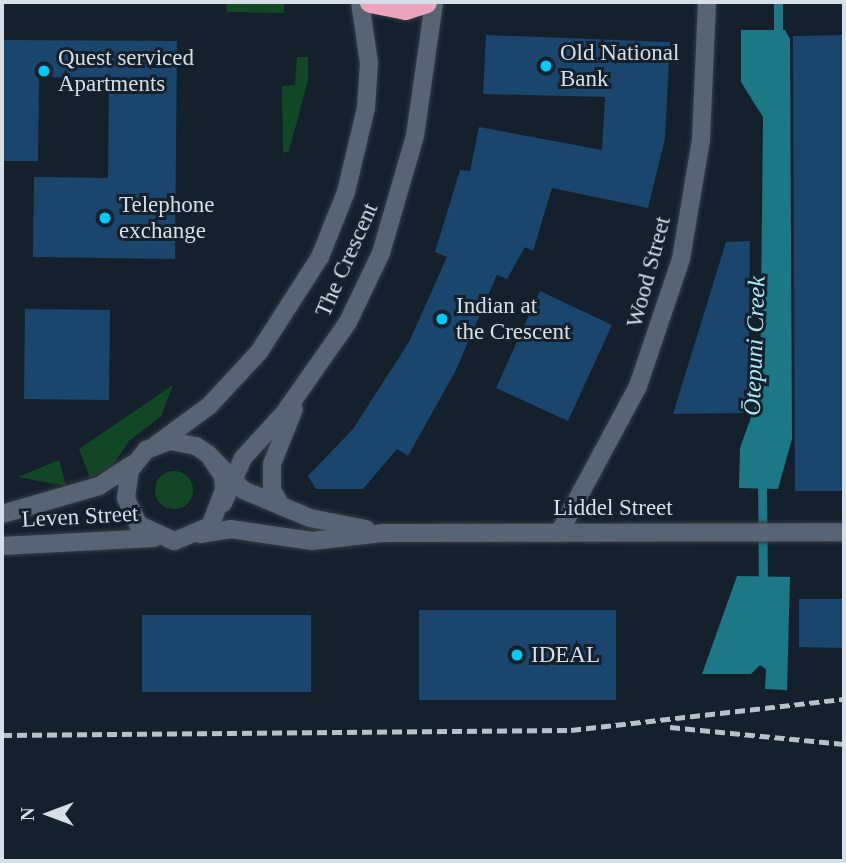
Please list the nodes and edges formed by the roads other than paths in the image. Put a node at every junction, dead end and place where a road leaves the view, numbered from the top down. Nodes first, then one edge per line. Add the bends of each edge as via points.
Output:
1 (360, 2) edge
2 (370, 2) edge
3 (426, 2) edge
4 (434, 2) edge
5 (707, 2) edge
6 (302, 390) junction
7 (157, 444) junction
8 (208, 454) junction
9 (137, 459) junction
10 (230, 480) junction
11 (223, 503) junction
12 (281, 506) junction
13 (2, 514) edge
14 (844, 532) edge
15 (383, 533) junction
16 (559, 533) junction
17 (200, 534) junction
18 (161, 539) junction
19 (2, 546) edge

1 - 7 street, The Crescent via 369,63 366,108 345,192 320,257 259,352 209,406
2 - 3 highway via 405,9
4 - 6 street, The Crescent via 415,136 393,223 348,323
5 - 16 street, Wood Street via 701,140 681,259 638,386
6 - 10 street, The Crescent
6 - 12 street via 272,464 272,490
7 - 8 street via 184,442
7 - 9 street
8 - 10 street, Liddel Street
8 - 11 street via 223,476
9 - 13 street, Leven Street via 99,486
9 - 18 street via 126,484 130,512
10 - 11 street, The Crescent
10 - 12 street, Liddel Street
11 - 17 street
12 - 15 street, Liddel Street
14 - 16 street, Liddel Street
15 - 16 street, Liddel Street
15 - 17 street, Liddel Street via 312,541 230,529
17 - 18 street
18 - 19 street, Leven Street via 113,537

